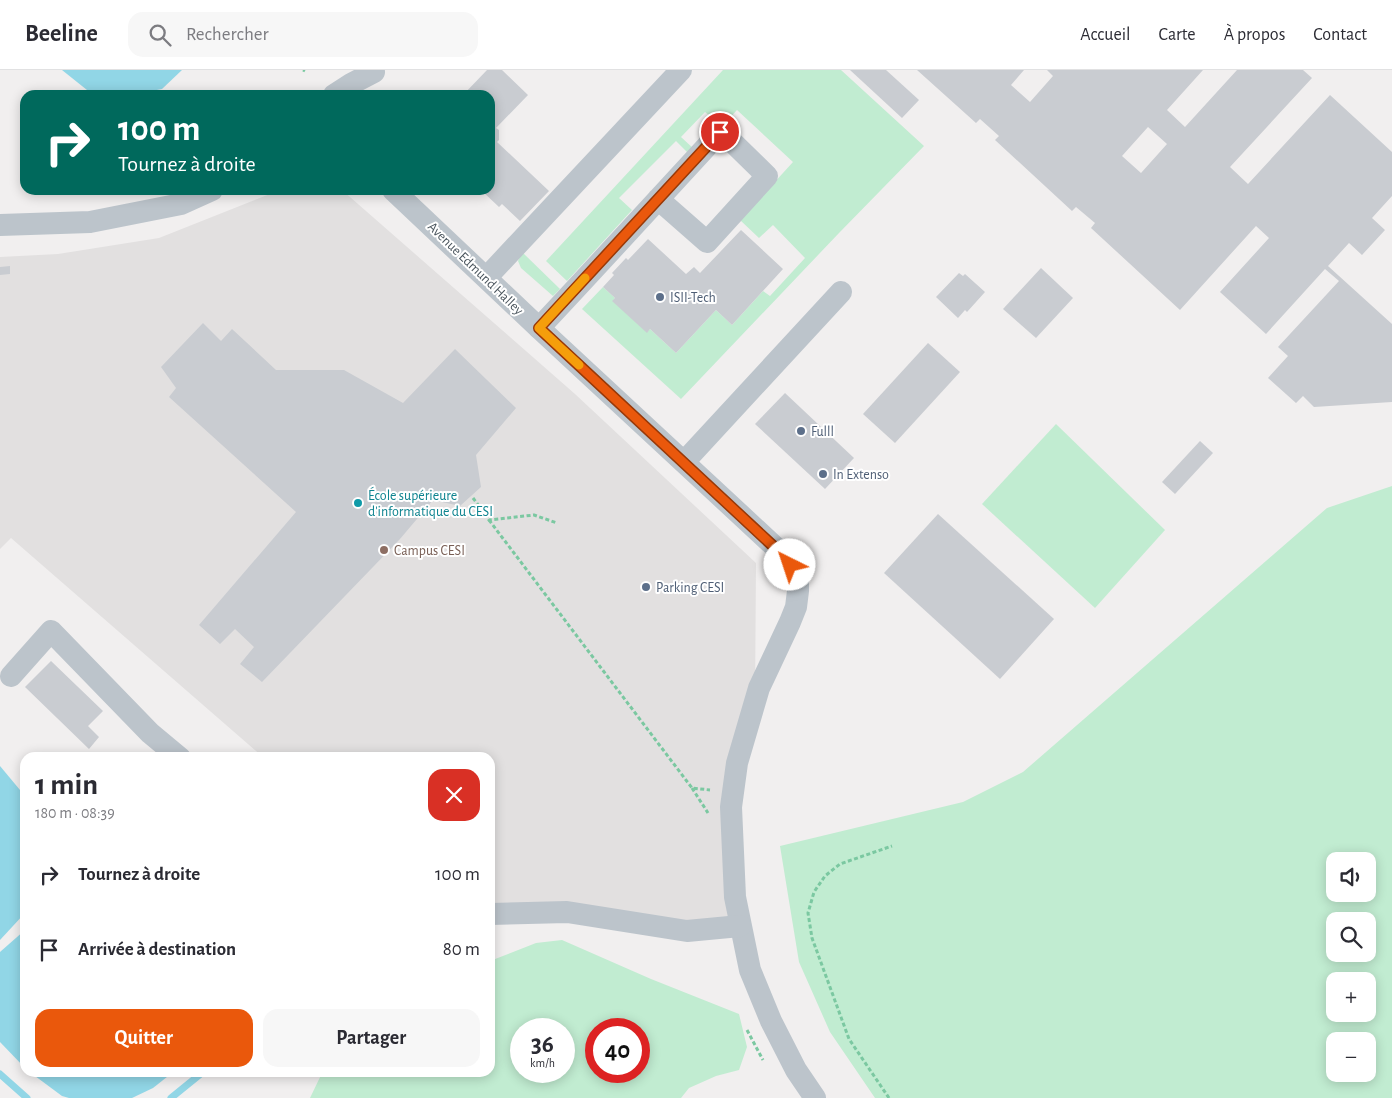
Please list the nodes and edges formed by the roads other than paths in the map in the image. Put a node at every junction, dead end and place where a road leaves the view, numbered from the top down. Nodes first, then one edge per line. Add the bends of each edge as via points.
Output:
1 (681, 70) edge
2 (375, 71) edge
3 (342, 90) edge
4 (367, 90) edge
5 (201, 195) edge
6 (398, 195) edge
7 (658, 199) junction
8 (0, 225) edge
9 (487, 277) junction
10 (841, 292) dead end
11 (539, 328) junction
12 (684, 462) junction
13 (11, 676) dead end
14 (173, 752) edge
15 (495, 914) edge
16 (740, 926) junction
17 (815, 1098) edge

1 - 9 street
2 - 3 street
2 - 4 street
5 - 8 street via 181,204 90,222
6 - 9 street, Avenue Edmund Halley
7 - 7 street via 720,132 767,176 708,242
7 - 11 street
9 - 11 street, Avenue Edmund Halley
10 - 12 street
11 - 12 street, Avenue Edmund Halley
12 - 16 street, Avenue Edmund Halley via 783,555 798,575 796,607 759,688 733,792 730,818
13 - 14 street via 52,631 150,733
15 - 16 street via 567,912 687,931
16 - 17 street via 750,970 771,1020 796,1070

